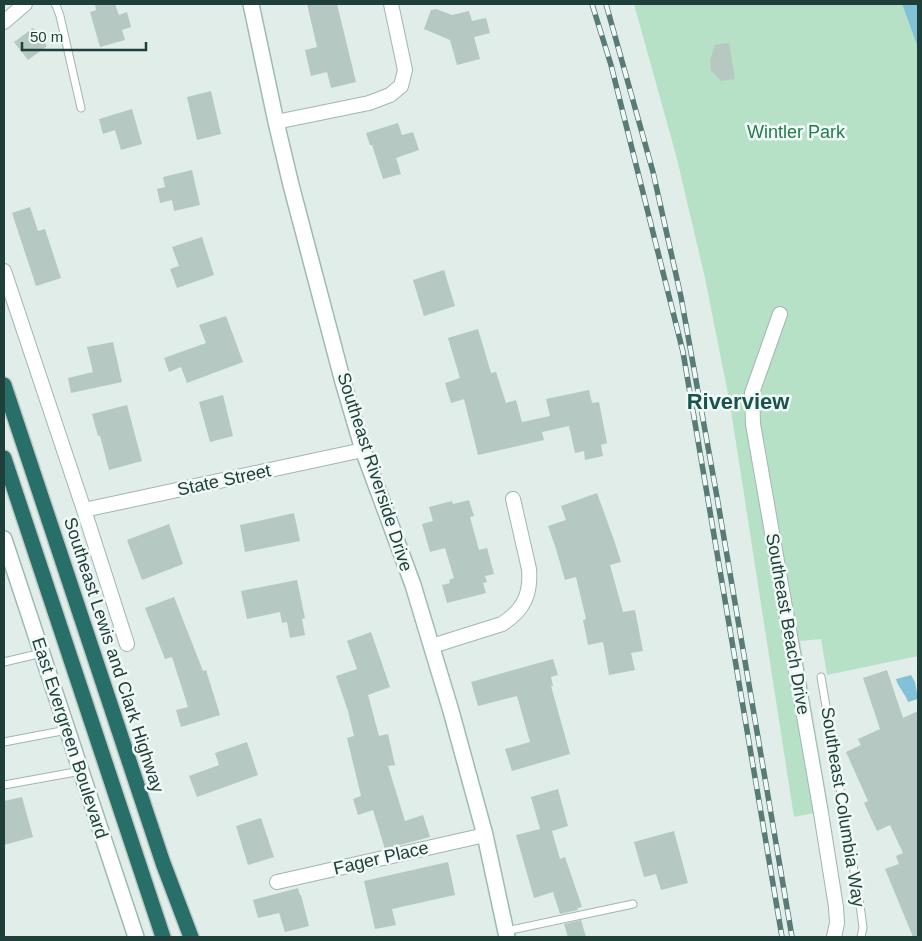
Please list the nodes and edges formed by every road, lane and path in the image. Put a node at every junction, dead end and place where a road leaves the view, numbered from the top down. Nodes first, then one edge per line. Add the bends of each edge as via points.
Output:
1 (24, 4) edge
2 (54, 4) edge
3 (251, 4) edge
4 (391, 4) edge
5 (4, 22) edge
6 (81, 108) dead end
7 (276, 122) junction
8 (4, 271) edge
9 (780, 314) dead end
10 (4, 384) edge
11 (363, 450) junction
12 (4, 458) edge
13 (512, 499) dead end
14 (84, 510) junction
15 (4, 539) edge
16 (127, 644) dead end
17 (432, 646) junction
18 (42, 653) junction
19 (4, 662) edge
20 (821, 677) dead end
21 (68, 730) junction
22 (4, 742) edge
23 (81, 771) junction
24 (4, 785) edge
25 (485, 835) junction
26 (277, 882) dead end
27 (633, 904) dead end
28 (506, 934) edge
29 (136, 937) edge
30 (163, 937) edge
31 (191, 937) edge
32 (834, 937) edge
33 (861, 937) edge

1 - 5 street
2 - 6 lane via 60,16
3 - 7 street, Southeast Riverside Drive
4 - 7 street via 405,70 401,86 369,103
7 - 11 street, Southeast Riverside Drive
8 - 14 street
9 - 32 street, Southeast Beach Drive via 752,393 754,424 823,822 836,907
10 - 31 highway, Southeast Lewis and Clark Highway via 163,863
11 - 14 street, State Street
11 - 17 street, Southeast Riverside Drive
12 - 30 highway
13 - 17 street via 529,568 529,587 523,605 502,624
14 - 16 street
15 - 18 street, East Evergreen Boulevard
17 - 25 street, Southeast Riverside Drive
18 - 19 lane
18 - 21 street, East Evergreen Boulevard
20 - 33 lane, Southeast Columbia Way via 861,912
21 - 22 lane
21 - 23 street, East Evergreen Boulevard
23 - 24 lane
23 - 29 street, East Evergreen Boulevard
25 - 26 street, Fager Place
25 - 28 street, Southeast Riverside Drive
27 - 28 lane

